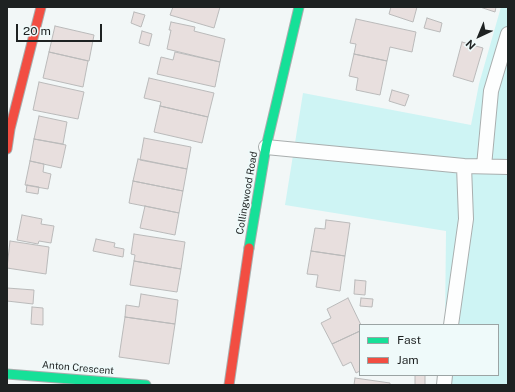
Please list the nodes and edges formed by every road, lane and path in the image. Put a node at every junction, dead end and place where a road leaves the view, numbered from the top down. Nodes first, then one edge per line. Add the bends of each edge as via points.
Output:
1 (41, 7) edge
2 (299, 7) edge
3 (508, 34) edge
4 (10, 114) edge
5 (266, 147) junction
6 (7, 149) edge
7 (464, 166) junction
8 (484, 166) junction
9 (508, 167) edge
10 (451, 324) edge
11 (7, 374) edge
12 (146, 385) edge
13 (229, 385) edge

1 - 4 street
2 - 5 street, Collingwood Road
3 - 8 lane via 491,91
4 - 6 street
5 - 7 lane
5 - 13 street, Collingwood Road
7 - 8 lane
7 - 10 lane via 466,219
8 - 9 lane
11 - 12 street, Anton Crescent

